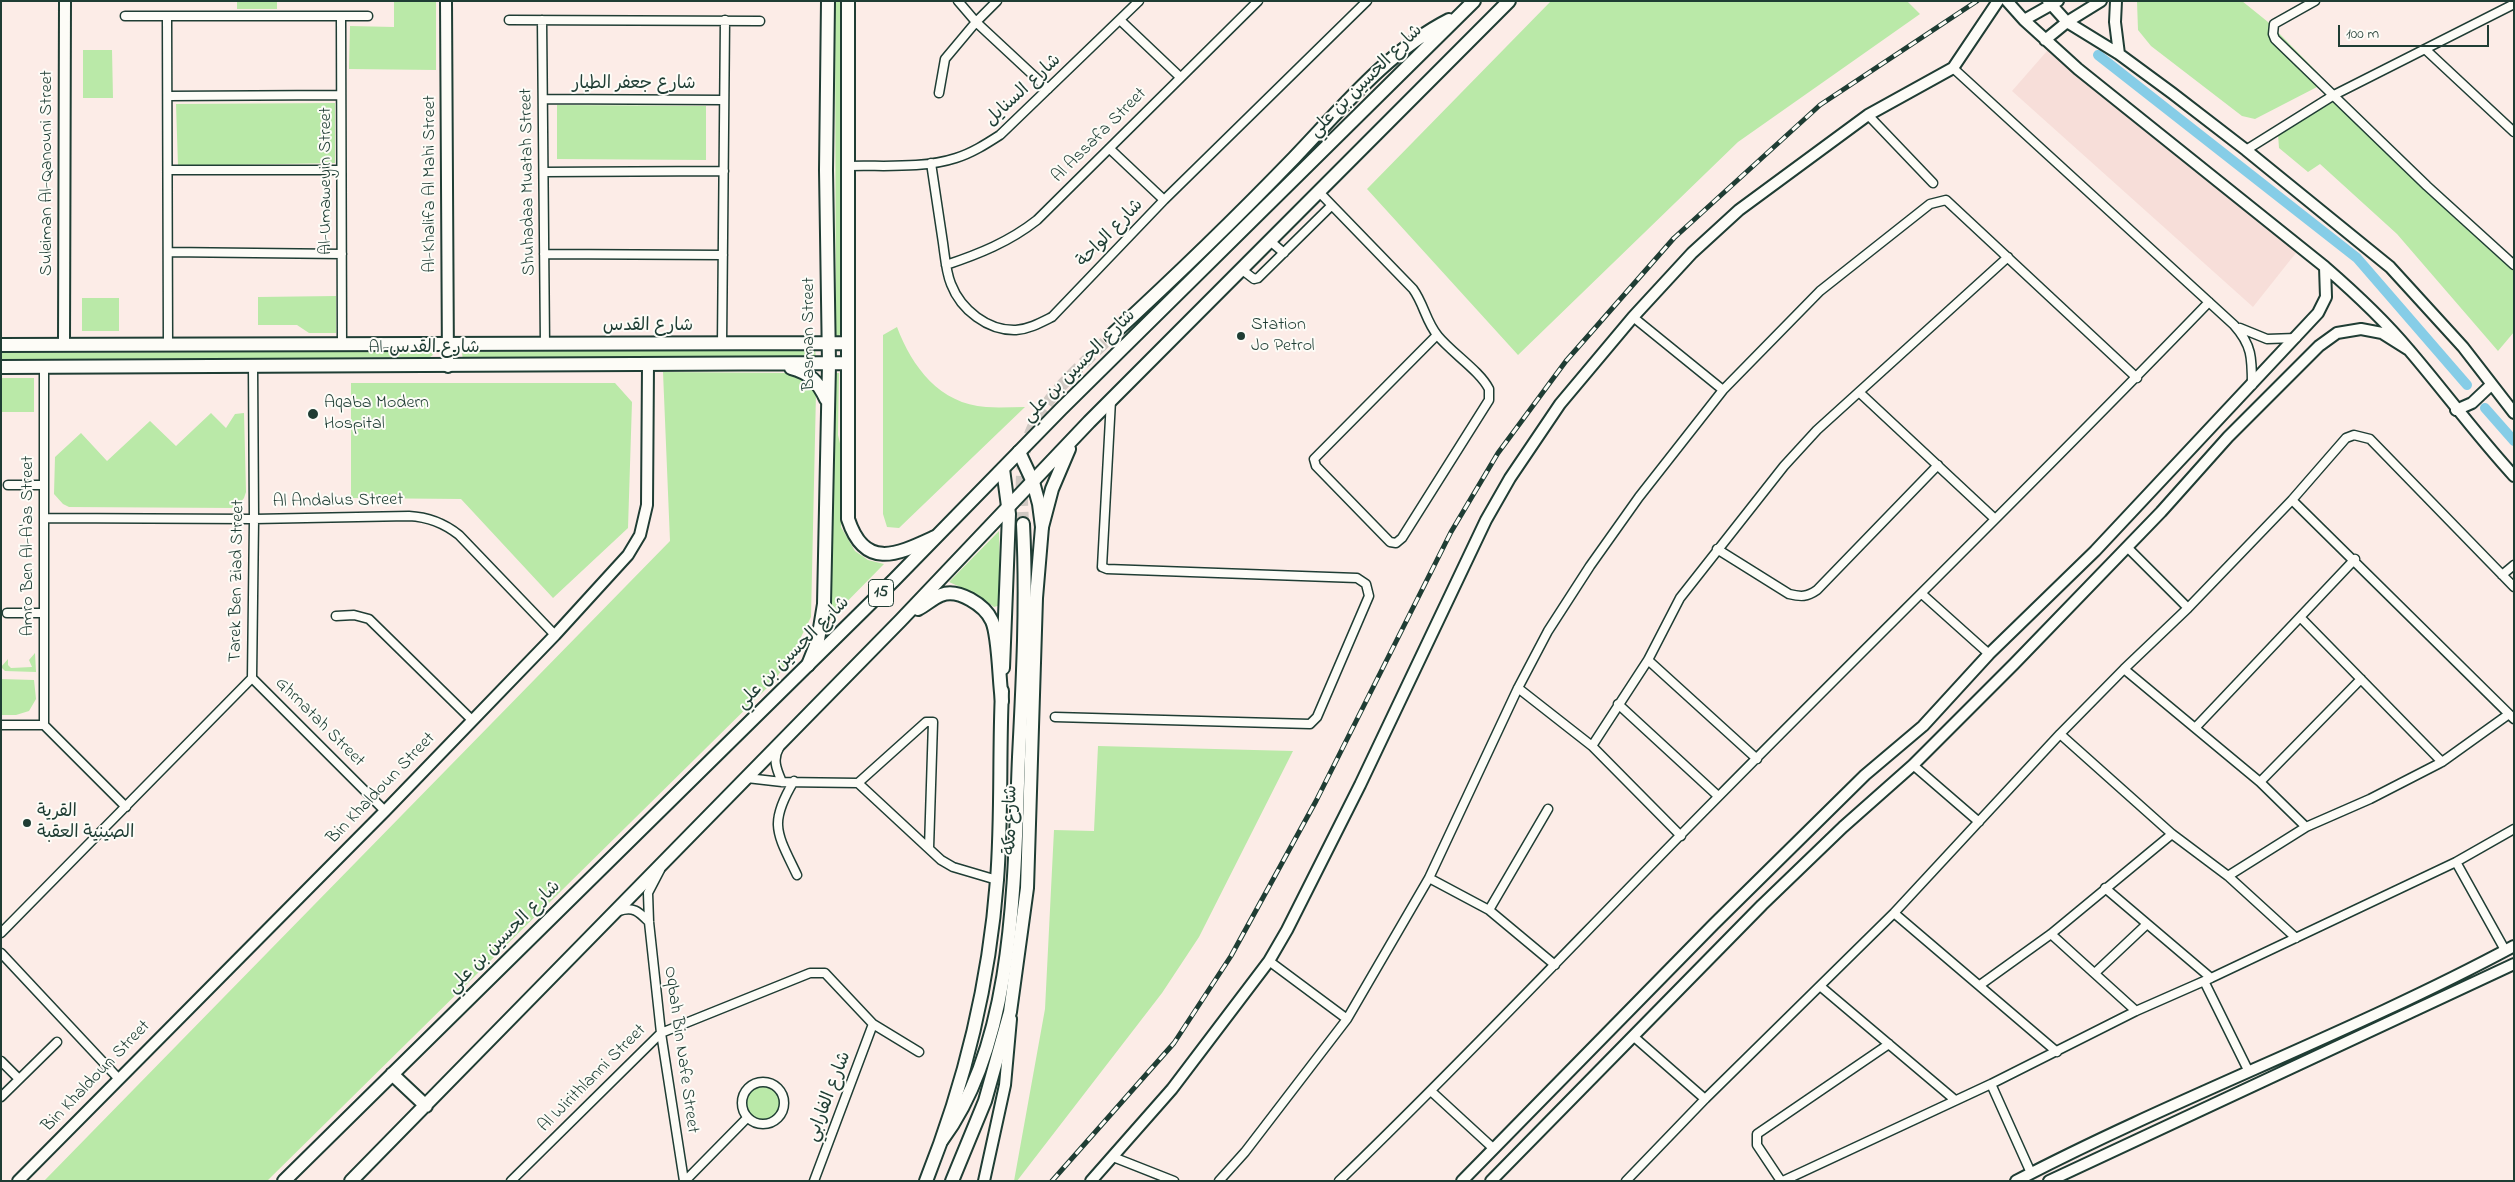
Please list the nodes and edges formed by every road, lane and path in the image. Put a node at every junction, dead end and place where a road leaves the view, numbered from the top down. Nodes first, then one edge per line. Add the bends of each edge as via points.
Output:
1 (64, 1) edge
2 (446, 1) edge
3 (828, 1) edge
4 (848, 1) edge
5 (958, 1) edge
6 (997, 1) edge
7 (1139, 1) edge
8 (1258, 1) edge
9 (1367, 1) edge
10 (1474, 1) edge
11 (1509, 1) edge
12 (1998, 1) edge
13 (2008, 1) edge
14 (2101, 1) edge
15 (2116, 1) edge
16 (2315, 1) edge
17 (2052, 2) edge
18 (2514, 4) edge
19 (1462, 13) junction
20 (125, 16) dead end
21 (168, 16) junction
22 (341, 16) junction
23 (368, 16) dead end
24 (509, 20) dead end
25 (542, 20) junction
26 (725, 20) junction
27 (1120, 20) junction
28 (2024, 20) junction
29 (760, 21) dead end
30 (976, 22) junction
31 (2067, 22) junction
32 (2044, 40) junction
33 (2426, 50) junction
34 (2119, 54) junction
35 (1953, 68) junction
36 (1179, 76) junction
37 (1048, 89) junction
38 (939, 93) dead end
39 (341, 95) junction
40 (2334, 95) junction
41 (168, 96) junction
42 (543, 99) junction
43 (724, 100) junction
44 (1868, 115) junction
45 (2514, 132) edge
46 (1110, 149) junction
47 (2246, 150) junction
48 (931, 163) junction
49 (848, 166) junction
50 (168, 170) junction
51 (342, 170) junction
52 (724, 171) junction
53 (544, 172) junction
54 (1933, 183) dead end
55 (1319, 192) junction
56 (1164, 200) junction
57 (1331, 206) junction
58 (1270, 241) junction
59 (168, 252) junction
60 (1284, 253) junction
61 (342, 254) junction
62 (544, 254) junction
63 (723, 255) junction
64 (2008, 257) junction
65 (946, 265) junction
66 (2514, 265) edge
67 (2325, 267) junction
68 (1241, 270) junction
69 (2209, 302) junction
70 (1633, 317) junction
71 (828, 320) junction
72 (2234, 324) junction
73 (1437, 335) junction
74 (1111, 336) tunnel mouth
75 (2297, 338) junction
76 (848, 343) junction
77 (64, 344) junction
78 (168, 344) junction
79 (722, 344) junction
80 (801, 344) junction
81 (829, 344) junction
82 (1, 345) edge
83 (342, 345) junction
84 (448, 345) junction
85 (545, 345) junction
86 (2409, 350) junction
87 (848, 363) junction
88 (828, 364) junction
89 (648, 365) junction
90 (781, 365) junction
91 (253, 366) junction
92 (1, 367) edge
93 (44, 367) junction
94 (448, 367) junction
95 (2136, 378) junction
96 (2491, 384) junction
97 (2252, 385) junction
98 (1723, 390) junction
99 (1860, 393) junction
100 (1110, 400) junction
101 (828, 403) junction
102 (2456, 410) junction
103 (2514, 413) edge
104 (2215, 423) junction
105 (1077, 435) junction
106 (2228, 437) junction
107 (1019, 452) junction
108 (1938, 466) junction
109 (1003, 469) junction
110 (2514, 476) edge
111 (1033, 482) junction
112 (8, 485) dead end
113 (44, 485) junction
114 (2292, 500) junction
115 (1009, 506) junction
116 (44, 518) junction
117 (254, 518) junction
118 (1995, 519) junction
119 (1023, 524) tunnel mouth
120 (1042, 527) junction
121 (936, 538) junction
122 (2127, 547) junction
123 (1717, 549) junction
124 (2354, 559) junction
125 (2514, 565) edge
126 (2502, 575) junction
127 (2514, 587) edge
128 (1922, 594) junction
129 (2188, 608) junction
130 (7, 612) dead end
131 (44, 613) junction
132 (336, 616) dead end
133 (2301, 618) junction
134 (902, 620) junction
135 (555, 635) junction
136 (1989, 654) junction
137 (1648, 660) junction
138 (808, 665) junction
139 (2124, 669) junction
140 (252, 678) junction
141 (2361, 678) junction
142 (1518, 688) junction
143 (1002, 701) junction
144 (1618, 704) junction
145 (2511, 716) edge
146 (1055, 717) dead end
147 (472, 720) junction
148 (1, 725) edge
149 (44, 725) junction
150 (2196, 727) junction
151 (2060, 734) junction
152 (783, 740) junction
153 (1592, 746) junction
154 (1756, 759) junction
155 (2442, 762) junction
156 (1913, 765) junction
157 (747, 778) junction
158 (794, 781) junction
159 (782, 782) junction
160 (2260, 782) junction
161 (858, 783) junction
162 (1718, 796) junction
163 (126, 807) junction
164 (1548, 809) dead end
165 (385, 811) junction
166 (1979, 822) junction
167 (2306, 827) junction
168 (2514, 829) edge
169 (2172, 834) junction
170 (1681, 836) junction
171 (929, 848) junction
172 (664, 862) junction
173 (2456, 862) junction
174 (797, 875) dead end
175 (2228, 876) junction
176 (1429, 878) junction
177 (997, 880) junction
178 (2105, 888) junction
179 (1748, 892) junction
180 (1762, 905) junction
181 (1489, 910) junction
182 (1894, 913) junction
183 (613, 914) junction
184 (649, 922) junction
185 (2147, 924) junction
186 (1, 933) edge
187 (2051, 934) junction
188 (2296, 938) junction
189 (2509, 948) edge
190 (1, 952) edge
191 (1269, 961) junction
192 (1555, 964) junction
193 (2514, 964) edge
194 (2096, 972) junction
195 (2208, 980) junction
196 (1820, 986) junction
197 (1980, 986) junction
198 (2136, 1011) junction
199 (1010, 1012) junction
200 (1347, 1019) junction
201 (873, 1024) junction
202 (660, 1033) junction
203 (1633, 1036) junction
204 (57, 1042) dead end
205 (1889, 1044) junction
206 (919, 1052) dead end
207 (2056, 1052) junction
208 (1, 1061) edge
209 (2249, 1072) junction
210 (392, 1074) junction
211 (118, 1078) junction
212 (19, 1079) junction
213 (2233, 1079) junction
214 (1991, 1084) junction
215 (1432, 1092) junction
216 (2240, 1094) junction
217 (1, 1097) edge
218 (1705, 1099) junction
219 (1955, 1100) junction
220 (426, 1106) junction
221 (747, 1118) junction
222 (942, 1140) junction
223 (1494, 1149) junction
224 (1113, 1156) junction
225 (2031, 1173) junction
226 (18, 1181) edge
227 (284, 1181) edge
228 (351, 1181) edge
229 (511, 1181) edge
230 (684, 1181) edge
231 (814, 1181) edge
232 (926, 1181) edge
233 (952, 1181) edge
234 (984, 1181) edge
235 (1092, 1181) edge
236 (1174, 1181) edge
237 (1219, 1181) edge
238 (1339, 1181) edge
239 (1462, 1181) edge
240 (1491, 1181) edge
241 (1626, 1181) edge
242 (1782, 1181) edge
243 (2016, 1181) edge
244 (2049, 1181) edge

1 - 77 street, Suleiman Al-Qanouni Street
2 - 84 street, Al-Khalifa Al Mahi Street
3 - 71 main road, Basman Street
4 - 49 main road
5 - 30 street
6 - 30 street
7 - 27 street, شارع السنايل
8 - 36 street, Al Assafa Street
9 - 56 street, شارع الواحة
10 - 19 main road, شارع الحسين بن علي / 15
11 - 55 main road, 15
12 - 35 street
13 - 28 street
14 - 31 street
15 - 34 street
16 - 40 street via 2277,22 2273,34
17 - 28 street
17 - 31 street
18 - 33 street
19 - 74 main road via 1414,40 1382,69 1264,189
19 - 107 main road, شارع الحسين بن علي / 15
20 - 21 street
21 - 22 street
21 - 41 street
22 - 23 street
22 - 39 street, Al-Umaweyin Street
24 - 25 street
25 - 26 street
25 - 42 street, Shuhadaa Muatah Street
26 - 29 street
26 - 43 street
27 - 36 street
27 - 37 street, شارع السنايل
28 - 32 street
30 - 37 street
30 - 38 street via 945,59
31 - 32 street
31 - 34 street
32 - 67 street
33 - 40 street
33 - 45 street
34 - 47 street
35 - 44 street
35 - 69 street
36 - 46 street, Al Assafa Street
37 - 48 street, شارع السنايل via 1000,135 955,158
39 - 41 street
39 - 51 street, Al-Umaweyin Street
40 - 47 street
40 - 66 street
41 - 50 street
42 - 43 street, شارع جعفر الطيار
42 - 53 street, Shuhadaa Muatah Street
43 - 52 street
44 - 54 street
44 - 70 street via 1739,210 1692,253
46 - 56 street
46 - 65 street, Al Assafa Street via 1017,235 995,248
47 - 96 street via 2390,267 2463,347
48 - 49 street, شارع السنايل
48 - 65 street, شارع الواحة
49 - 76 main road
50 - 51 street
50 - 59 street
51 - 61 street, Al-Umaweyin Street
52 - 53 street
52 - 63 street
53 - 62 street, Shuhadaa Muatah Street
55 - 57 street
55 - 58 main road, 15
56 - 65 street, شارع الواحة via 1052,317 1034,326 1016,330 982,322 956,296
57 - 60 street
57 - 73 street via 1413,289
58 - 60 street
58 - 68 main road, 15
59 - 61 street
59 - 78 street
60 - 68 street via 1256,279
61 - 83 street, Al-Umaweyin Street
62 - 63 street
62 - 85 street, Shuhadaa Muatah Street
63 - 79 street
64 - 95 street
64 - 98 street via 1951,202 1938,200 1820,291
64 - 99 street
67 - 75 street via 2327,286 2324,304
67 - 86 street via 2361,299
68 - 100 main road, 15
69 - 72 street
69 - 95 street
70 - 98 street
70 - 191 street via 1560,404 1486,520 1360,785 1288,930
71 - 80 main road via 818,335
71 - 81 main road, Basman Street
72 - 75 street via 2267,339
72 - 97 street via 2251,350
73 - 73 street via 1487,385 1489,400 1402,538 1396,543 1390,542 1316,466 1314,459
75 - 97 street
76 - 81 main road, شارع القدس
76 - 87 main road
77 - 78 main road, Al-شارع القدس
77 - 82 main road, Al-شارع القدس
78 - 83 main road, Al-شارع القدس
79 - 80 main road, شارع القدس
79 - 85 main road, شارع القدس
80 - 81 main road, شارع القدس
81 - 88 main road, Basman Street
83 - 84 main road, Al-شارع القدس
84 - 85 main road, شارع القدس
84 - 94 street, Al-Khalifa Al Mahi Street
86 - 102 street
86 - 106 street via 2374,331 2360,329 2337,334 2312,353
87 - 88 main road, Al-شارع القدس
87 - 121 main road via 848,519 854,536 868,550 886,555
88 - 90 main road, Al-شارع القدس
88 - 101 main road, Basman Street
89 - 90 main road, Al-شارع القدس
89 - 94 main road, Al-شارع القدس
89 - 135 street, Bin Khaldoun Street via 647,506 640,535 628,555
90 - 101 main road via 810,376
91 - 93 main road, Al-شارع القدس
91 - 94 main road, Al-شارع القدس
91 - 117 street, Tarek Ben Ziad Street
92 - 93 main road, Al-شارع القدس
93 - 113 street, Amro Ben Al-A'as Street
95 - 118 street
96 - 102 street via 2472,403
96 - 103 street
97 - 104 street
98 - 142 street via 1639,497 1590,566 1548,632
99 - 108 street
99 - 123 street via 1817,430
100 - 105 main road, 15
100 - 146 street via 1102,567 1357,578 1366,584 1369,596 1317,717 1310,724
101 - 138 main road, Basman Street via 824,604 818,640
102 - 110 street
104 - 106 street
104 - 136 street via 2095,551
105 - 111 main road, 15
105 - 120 main road via 1055,479
106 - 122 street
107 - 109 main road, شارع الحسين بن علي / 15
107 - 111 main road, شارع مكة
108 - 118 street
108 - 123 street via 1809,596 1789,594
109 - 115 main road, شارع مكة
109 - 121 main road, شارع الحسين بن علي / 15
111 - 115 main road, 15
111 - 120 main road, شارع مكة
112 - 113 street
113 - 116 street, Amro Ben Al-A'as Street
114 - 124 street
114 - 126 street via 2346,438 2362,436 2370,439
114 - 129 street
115 - 134 main road, 15
115 - 143 main road, شارع مكة
116 - 117 street, Al Andalus Street
116 - 131 street, Amro Ben Al-A'as Street
117 - 135 street, Al Andalus Street via 409,516 436,521 459,535
117 - 140 street, Tarek Ben Ziad Street
118 - 128 street
119 - 222 main road via 1021,712 1007,950 999,997 980,1066 961,1112
120 - 199 main road, شارع مكة via 1036,598 1028,873 1020,956
121 - 138 main road, شارع الحسين بن علي / 15
122 - 129 street
122 - 156 street
123 - 137 street via 1680,598
124 - 133 street
124 - 145 street
125 - 126 street
126 - 127 street
128 - 136 street
128 - 154 street
129 - 139 street
130 - 131 street
131 - 149 street, Amro Ben Al-A'as Street
132 - 147 street via 354,615 369,619
133 - 141 street
133 - 150 street
134 - 143 main road via 942,594 958,594 978,604 992,621
134 - 152 main road, 15
135 - 147 street, Bin Khaldoun Street
136 - 179 street via 1923,726 1865,775
137 - 144 street
137 - 154 street
138 - 210 main road, شارع الحسين بن علي / 15
139 - 150 street
139 - 151 street
140 - 163 street, Tarek Ben Ziad Street
140 - 165 street, Ghrnatah Street
141 - 155 street
141 - 160 street
142 - 153 street
142 - 176 street
143 - 177 main road, شارع مكة
144 - 153 street
144 - 162 street
145 - 155 street
147 - 165 street, Bin Khaldoun Street
148 - 149 street
149 - 163 street
150 - 160 street
151 - 166 street
151 - 169 street
152 - 157 main road, 15
152 - 159 street via 775,755
153 - 170 street
154 - 162 street
155 - 167 street
156 - 166 street
156 - 180 street
157 - 159 street
157 - 172 main road, 15
158 - 159 street
158 - 161 street
158 - 174 street via 781,802 776,823
160 - 167 street
161 - 171 street
161 - 171 street via 926,722 932,722
162 - 170 street
163 - 186 street, Tarek Ben Ziad Street
164 - 181 street
165 - 211 street, Bin Khaldoun Street
166 - 182 street
167 - 175 street
168 - 173 street
169 - 175 street
169 - 178 street
170 - 192 street
171 - 177 street via 953,867
172 - 183 main road, 15
172 - 184 street, Oqbah Bin Nafe Street via 648,893
173 - 188 street
173 - 189 street
175 - 188 street
176 - 181 street
176 - 200 street
177 - 222 main road, شارع مكة via 981,1005
178 - 185 street
178 - 187 street
179 - 180 street
179 - 223 street
180 - 203 street
181 - 192 street
182 - 196 street
182 - 197 street
183 - 184 street via 628,908 636,910
183 - 220 main road, 15
184 - 202 street, Oqbah Bin Nafe Street
185 - 194 street
185 - 195 street
187 - 194 street
187 - 197 street
188 - 195 street
189 - 209 street
190 - 211 street
191 - 200 street
191 - 224 street via 1172,1089
192 - 215 street
193 - 216 street
194 - 198 street
195 - 198 street
195 - 209 street
196 - 205 street
196 - 218 street
197 - 207 street
198 - 207 street
199 - 233 main road, شارع مكة via 985,1101
199 - 234 street via 1005,1085
200 - 237 street
201 - 202 street, Al Wirithlanni Street via 825,973 818,972
201 - 206 street
201 - 231 street, شارع الفارابي
202 - 229 street, Al Wirithlanni Street
202 - 230 street, Oqbah Bin Nafe Street
203 - 218 street
203 - 240 street
204 - 212 street
205 - 219 street
205 - 242 street via 1757,1134 1757,1145
207 - 214 street
208 - 212 street
209 - 213 street
210 - 220 main road
210 - 227 main road, شارع الحسين بن علي / 15
211 - 226 street, Bin Khaldoun Street
212 - 217 street
213 - 216 street
213 - 225 street
214 - 219 street
214 - 225 street
215 - 223 street
215 - 238 street
216 - 244 street
218 - 241 street
219 - 242 street
220 - 228 main road, 15
221 - 221 street via 759,1124 774,1122 783,1111 780,1090 762,1082 749,1086 742,1098
221 - 230 street
222 - 232 main road, شارع مكة
223 - 239 street
224 - 235 street
224 - 236 street
225 - 243 street

